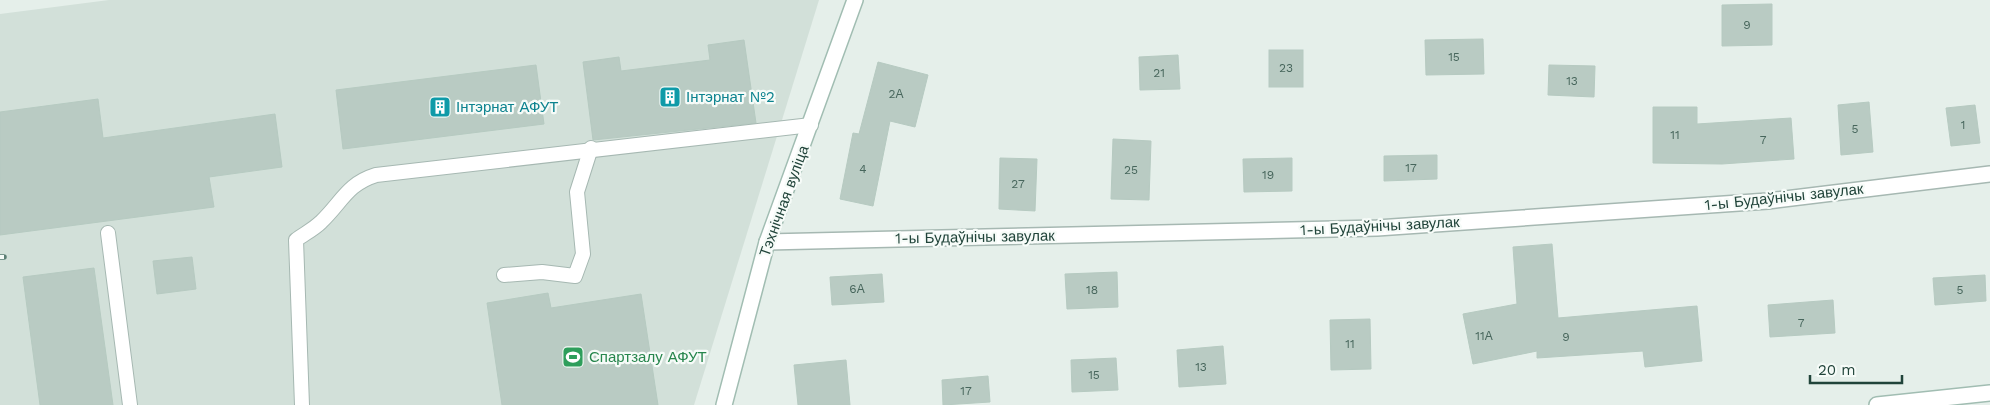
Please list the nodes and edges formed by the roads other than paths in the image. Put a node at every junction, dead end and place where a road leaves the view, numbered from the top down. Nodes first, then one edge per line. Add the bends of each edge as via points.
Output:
1 (854, 0) edge
2 (811, 125) junction
3 (591, 148) junction
4 (1990, 174) edge
5 (108, 233) dead end
6 (768, 242) junction
7 (504, 275) dead end
8 (1990, 392) edge
9 (130, 405) edge
10 (302, 405) edge
11 (724, 405) edge
12 (1876, 405) edge

1 - 2 street, Тэхнічная вуліца
2 - 3 lane
2 - 6 street, Тэхнічная вуліца
3 - 7 lane via 577,192 583,254 575,276 542,272
3 - 10 lane via 376,175 361,180 346,191 321,222 296,240
4 - 6 street, 1-ы Будаўнічы завулак via 1768,201 1377,228
5 - 9 lane
6 - 11 street, Тэхнічная вуліца
8 - 12 street

